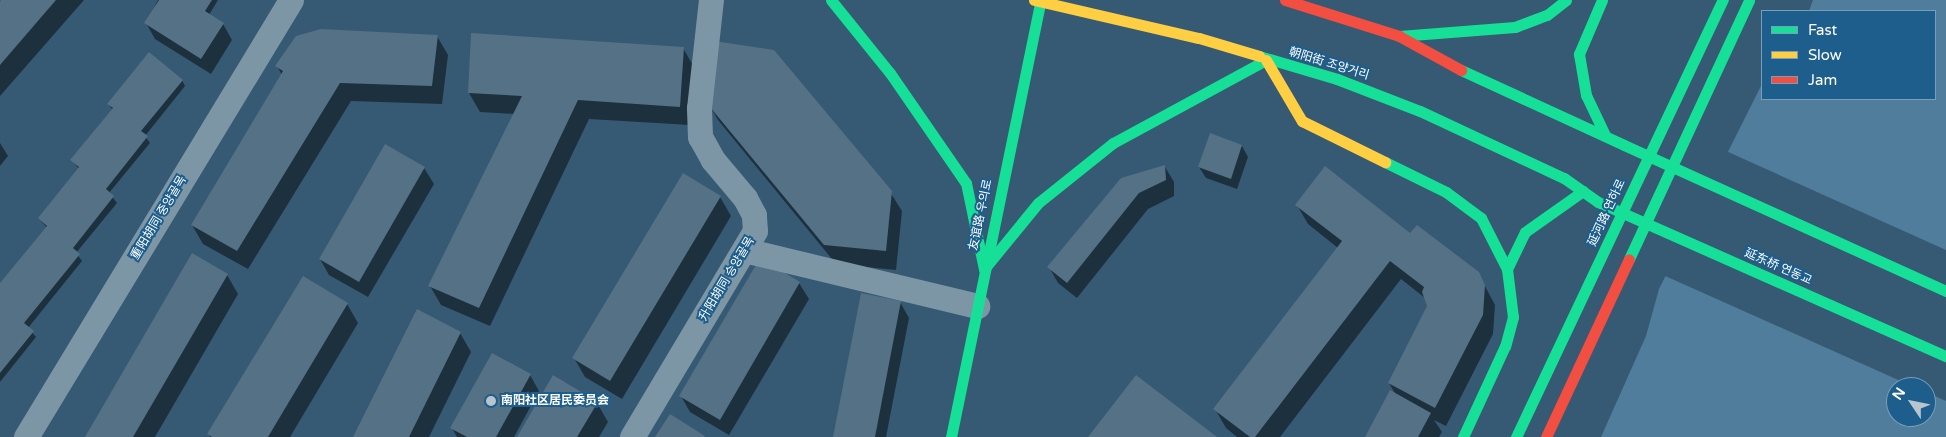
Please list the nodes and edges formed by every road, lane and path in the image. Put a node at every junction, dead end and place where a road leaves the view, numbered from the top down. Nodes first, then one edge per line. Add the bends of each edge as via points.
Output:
1 (291, 0) edge
2 (711, 0) edge
3 (832, 0) edge
4 (1285, 0) edge
5 (1566, 0) edge
6 (1602, 0) edge
7 (1723, 0) edge
8 (1749, 0) edge
9 (1038, 1) edge
10 (1399, 36) junction
11 (1266, 60) junction
12 (1605, 135) junction
13 (1583, 192) junction
14 (1598, 202) joint
15 (744, 250) junction
16 (984, 269) junction
17 (1507, 269) junction
18 (1946, 291) edge
19 (977, 306) junction
20 (1946, 356) edge
21 (26, 437) edge
22 (632, 437) edge
23 (951, 437) edge
24 (1463, 437) edge
25 (1516, 437) edge
26 (1546, 437) edge

1 - 21 street, 重阳胡同 중양골목
2 - 15 street, 升阳胡同 승양골목 via 698,108 700,137 754,215 755,231
3 - 16 main road via 890,73 966,183
4 - 10 main road
5 - 10 main road via 1547,14 1515,27
6 - 12 main road via 1579,54 1586,95
7 - 25 main road, 延河路 연하로
8 - 26 main road
9 - 11 main road, 朝阳街 조양거리 via 1199,38
9 - 16 main road, 友谊路 우의로
10 - 12 main road via 1465,72
11 - 13 main road, 朝阳街 조양거리 via 1337,79 1404,104 1564,178
11 - 16 main road via 1113,144 1038,203
11 - 17 main road via 1302,121 1465,204 1492,234
12 - 18 main road, bridge
13 - 14 main road, 朝阳街 조양거리
13 - 17 main road via 1542,217 1525,232
14 - 20 main road, 延东桥 연동교, bridge
15 - 19 street
15 - 22 street, 升阳胡同 승양골목
16 - 19 main road, 友谊路 우의로
17 - 24 main road via 1514,317 1505,346
19 - 23 main road, 友谊路 우의로

